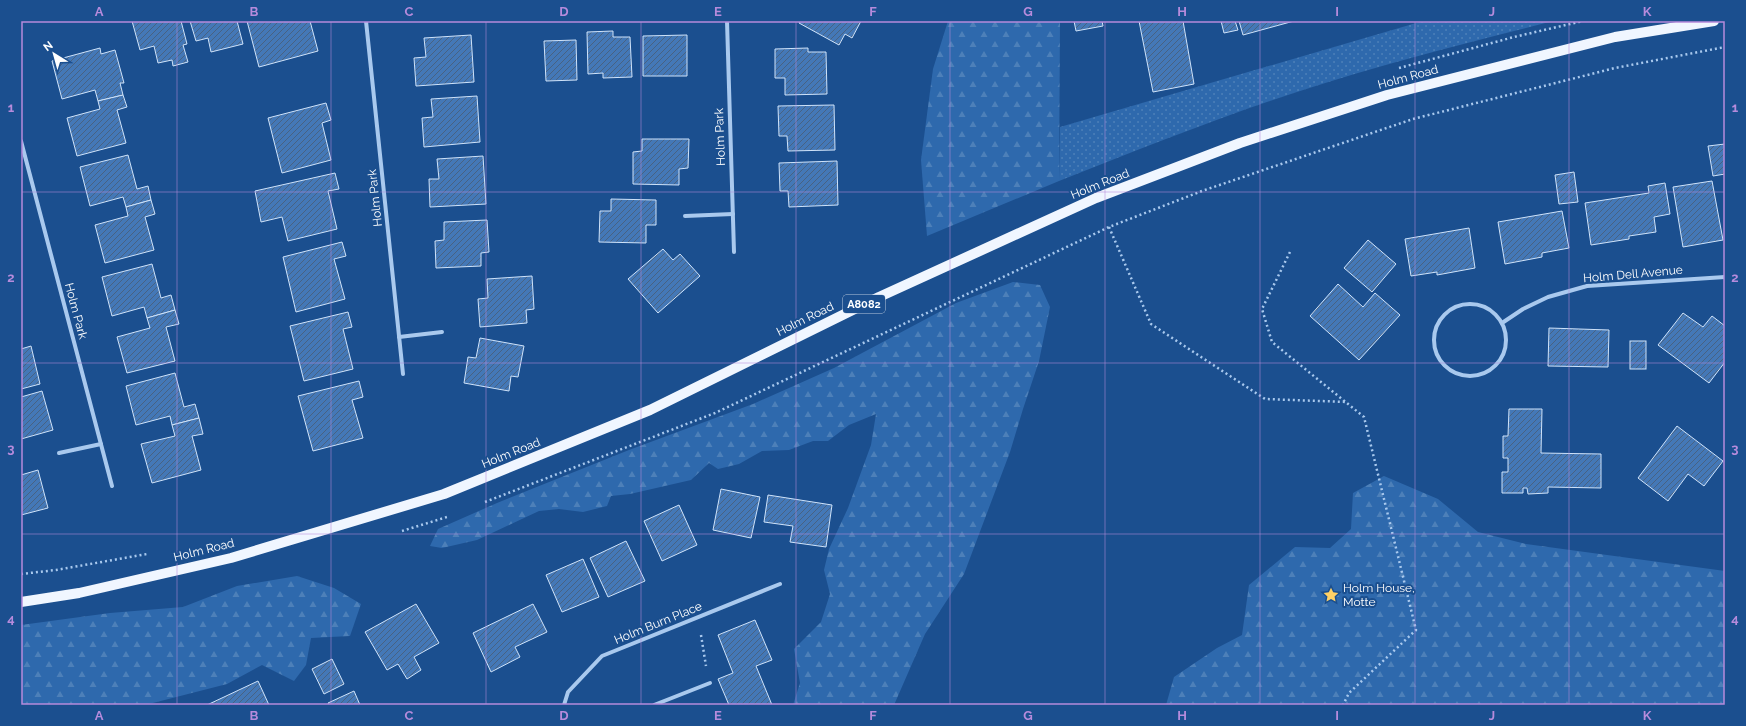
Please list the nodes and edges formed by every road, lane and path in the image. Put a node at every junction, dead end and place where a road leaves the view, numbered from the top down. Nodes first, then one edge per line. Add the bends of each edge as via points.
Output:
1 (366, 21) edge
2 (727, 21) edge
3 (1583, 21) edge
4 (1714, 21) edge
5 (1725, 47) edge
6 (1398, 69) dead end
7 (21, 141) edge
8 (733, 214) junction
9 (686, 216) dead end
10 (1109, 227) junction
11 (734, 252) dead end
12 (1290, 252) dead end
13 (1725, 277) edge
14 (1502, 323) junction
15 (442, 332) dead end
16 (399, 337) junction
17 (403, 374) dead end
18 (1347, 402) junction
19 (101, 444) junction
20 (59, 453) dead end
21 (112, 486) dead end
22 (478, 505) dead end
23 (448, 516) dead end
24 (395, 532) dead end
25 (154, 553) dead end
26 (21, 574) edge
27 (780, 584) dead end
28 (21, 602) edge
29 (698, 618) junction
30 (710, 684) joint
31 (564, 705) edge
32 (654, 705) edge
33 (1343, 705) edge

1 - 16 street, Holm Park
2 - 8 street, Holm Park
3 - 6 path
4 - 28 main road, Holm Road / A8082 via 1615,38 1387,95 1240,143 1096,198 879,297 650,410 444,494 231,558 79,593
5 - 10 path via 1615,68 1413,119 1202,191
7 - 19 street, Holm Park
8 - 9 street
8 - 11 street, Holm Park
10 - 18 path via 1151,324 1265,399
10 - 22 path via 715,413
12 - 18 path via 1262,309 1272,342
13 - 14 street, Holm Dell Avenue via 1588,286 1548,297
14 - 14 street via 1506,334 1506,347 1493,368 1470,377 1447,368 1439,358 1435,348 1436,331 1444,316 1453,309 1475,304 1495,314
15 - 16 street
16 - 17 street, Holm Park
18 - 33 path via 1364,416 1416,630 1349,693
19 - 20 street
19 - 21 street, Holm Park
23 - 24 path
25 - 26 path
27 - 29 street, Holm Burn Place
29 - 30 path
29 - 31 street, Holm Burn Place via 602,656 568,692
30 - 32 street

